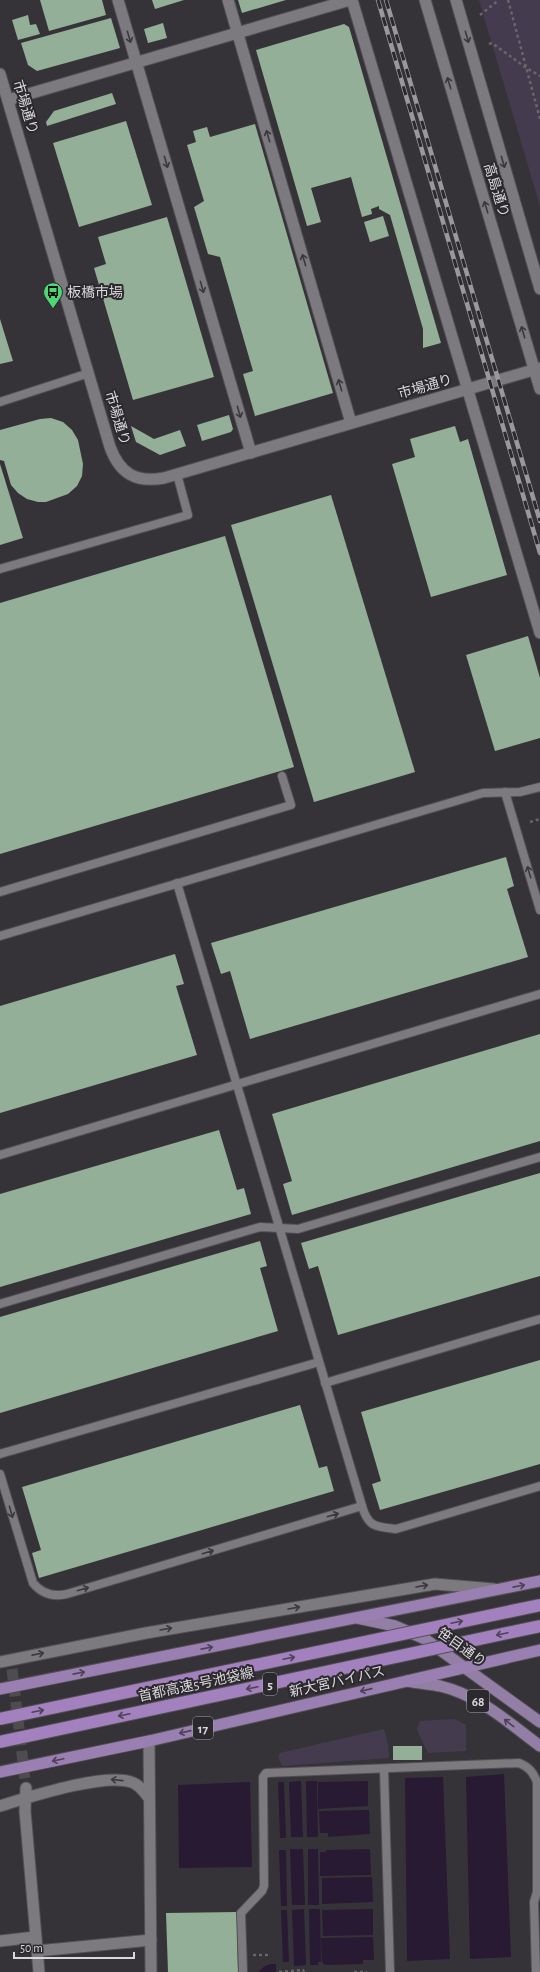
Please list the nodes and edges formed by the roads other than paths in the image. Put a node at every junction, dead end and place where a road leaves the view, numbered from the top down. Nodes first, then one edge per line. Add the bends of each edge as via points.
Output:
1 (118, 0) edge
2 (228, 0) edge
3 (351, 0) edge
4 (425, 0) edge
5 (456, 0) edge
6 (238, 33) junction
7 (137, 63) junction
8 (0, 74) edge
9 (8, 100) junction
10 (540, 289) edge
11 (537, 368) edge
12 (88, 373) junction
13 (540, 388) edge
14 (467, 390) junction
15 (0, 402) edge
16 (351, 423) junction
17 (251, 453) junction
18 (177, 474) junction
19 (0, 569) edge
20 (540, 633) edge
21 (282, 776) dead end
22 (540, 787) edge
23 (504, 792) junction
24 (177, 883) junction
25 (0, 892) edge
26 (540, 910) edge
27 (0, 936) edge
28 (540, 994) edge
29 (236, 1085) junction
30 (0, 1155) edge
31 (540, 1157) edge
32 (279, 1228) junction
33 (0, 1304) edge
34 (540, 1319) edge
35 (319, 1362) junction
36 (325, 1383) junction
37 (0, 1454) edge
38 (0, 1474) edge
39 (540, 1486) edge
40 (362, 1506) junction
41 (540, 1581) edge
42 (501, 1589) junction
43 (540, 1605) edge
44 (357, 1618) junction
45 (540, 1626) edge
46 (540, 1650) edge
47 (8, 1664) edge
48 (465, 1667) junction
49 (404, 1681) junction
50 (0, 1689) edge
51 (0, 1719) edge
52 (540, 1722) edge
53 (149, 1741) junction
54 (0, 1742) edge
55 (540, 1746) edge
56 (384, 1768) junction
57 (0, 1772) edge
58 (26, 1793) junction
59 (149, 1798) junction
60 (0, 1806) edge
61 (36, 1937) junction
62 (151, 1940) junction
63 (0, 1941) edge
64 (37, 1950) junction
65 (38, 1972) edge
66 (151, 1972) edge
67 (243, 1972) edge
68 (390, 1972) edge
69 (536, 1972) edge

1 -> 7 street
2 - 6 street
3 - 6 street
3 - 14 street
11 -> 4 street, 高島通り
5 -> 10 street, 高島通り
6 - 7 street
16 -> 6 street
7 - 9 street
7 -> 17 street
8 - 9 street, 市場通り
9 - 12 street, 市場通り
11 - 13 street, 高島通り
11 - 14 street, 市場通り
12 - 15 lane
12 - 18 street, 市場通り via 110,447 121,467 131,475 144,480
14 - 16 street, 市場通り
14 - 20 street
16 - 17 street, 市場通り
17 - 18 street, 市場通り
18 - 19 lane via 188,515
21 - 25 lane via 291,805
22 - 23 lane via 520,792
23 - 24 lane via 483,793
26 -> 23 lane
24 - 27 lane
24 - 29 lane
28 - 29 lane
29 - 30 lane
29 - 32 lane
31 - 32 lane via 298,1229
32 - 33 lane via 260,1227
32 - 35 lane
34 - 36 lane
35 - 36 lane
35 - 37 lane
36 - 40 lane
38 -> 40 lane via 32,1583 41,1591 52,1595 67,1594
39 - 40 lane via 396,1529 372,1524 365,1517
42 -> 41 highway
42 - 44 highway
47 -> 42 street via 146,1633 435,1584
51 -> 43 highway, 首都高速5号池袋線 / 5, bridge
44 - 48 main road, 笹目通り / 68 via 401,1628 425,1639
50 -> 44 highway
45 -> 54 highway, 首都高速5号池袋線 / 5, bridge
46 - 48 highway, 新大宮バイパス / 17
48 - 49 highway, 新大宮バイパス / 17
48 - 52 main road, 笹目通り / 68
49 -> 53 highway, 新大宮バイパス / 17
55 -> 49 main road, 68 via 492,1710 468,1696 441,1686
53 -> 57 highway, 新大宮バイパス / 17
53 - 59 street
56 - 67 lane via 266,1773 263,1776 264,1886 241,1913
56 - 68 lane
56 - 69 lane via 519,1763 534,1773 537,1782 537,1892 534,1902
59 -> 58 street via 140,1787 131,1782 112,1780
58 - 60 street
58 - 61 street
59 - 62 street
61 - 63 street
61 - 64 street
62 - 64 street
62 - 66 street
64 - 65 street

